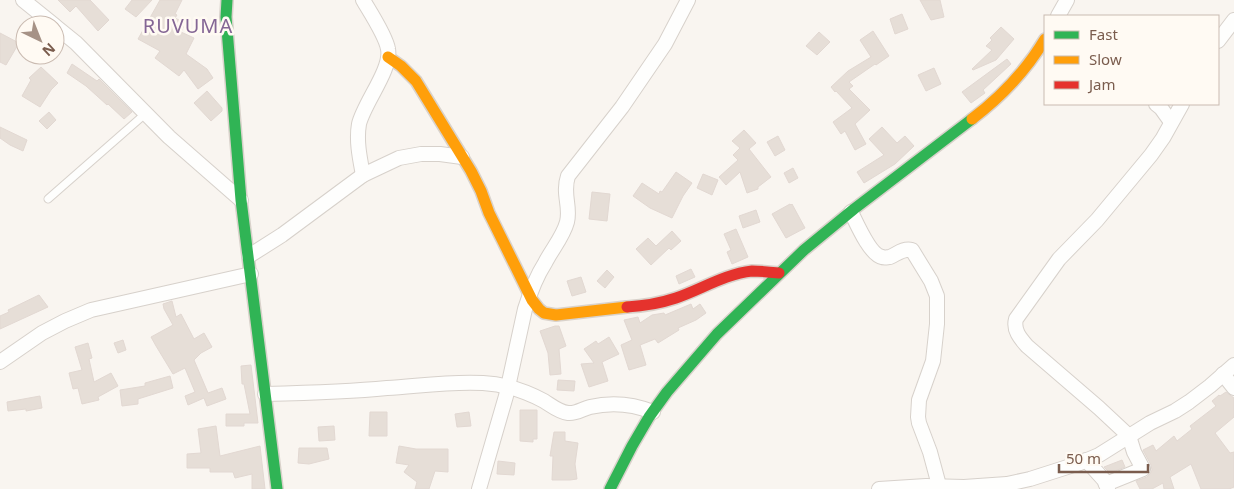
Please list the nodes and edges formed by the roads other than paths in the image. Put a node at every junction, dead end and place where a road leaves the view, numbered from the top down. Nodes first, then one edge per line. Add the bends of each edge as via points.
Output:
1 (23, 0) edge
2 (227, 0) edge
3 (363, 0) edge
4 (1067, 0) edge
5 (684, 2) edge
6 (41, 15) edge
7 (1059, 15) edge
8 (1234, 20) edge
9 (65, 34) edge
10 (1044, 41) edge
11 (1219, 41) edge
12 (388, 57) junction
13 (1157, 105) edge
14 (1181, 105) edge
15 (145, 114) junction
16 (1171, 122) junction
17 (462, 158) junction
18 (363, 174) junction
19 (48, 199) dead end
20 (241, 200) junction
21 (851, 212) junction
22 (249, 256) junction
23 (779, 273) junction
24 (252, 274) junction
25 (529, 295) junction
26 (0, 362) edge
27 (1234, 365) edge
28 (1223, 374) junction
29 (507, 387) junction
30 (1234, 388) edge
31 (265, 394) junction
32 (653, 412) junction
33 (1129, 436) junction
34 (1086, 460) junction
35 (1011, 486) edge
36 (1107, 486) edge
37 (939, 488) edge
38 (277, 489) edge
39 (479, 489) edge
40 (610, 489) edge
41 (879, 489) edge

1 - 6 street
2 - 20 street
3 - 12 street via 385,40
4 - 7 street
5 - 25 street via 665,44 622,107 568,176 565,185 567,222
8 - 11 street
9 - 15 street
10 - 21 street via 1006,91 988,107
12 - 17 street via 416,81
12 - 18 street via 358,132
13 - 16 street
14 - 16 street
15 - 19 lane
15 - 20 street
16 - 33 street via 1139,170 1097,220 1058,259 1015,323 1018,336 1026,346
17 - 18 street via 421,154 399,158
17 - 25 street via 481,191
18 - 22 street
20 - 22 street
21 - 23 street
21 - 37 street via 877,255 882,258 905,249 912,250 937,296 933,361 919,400 918,417
22 - 24 street
23 - 25 street via 752,270 677,298 576,313 547,314
23 - 32 street via 717,334 666,392
24 - 26 street via 91,310 42,333
24 - 31 street
25 - 29 street
27 - 28 street
28 - 30 street
28 - 33 street via 1189,402
29 - 31 street via 483,383
29 - 32 street via 522,390 565,413 619,404
29 - 39 street
31 - 38 street
32 - 40 street
33 - 34 street
33 - 36 street via 1143,469
34 - 35 street
34 - 36 street
35 - 37 street
37 - 41 street

